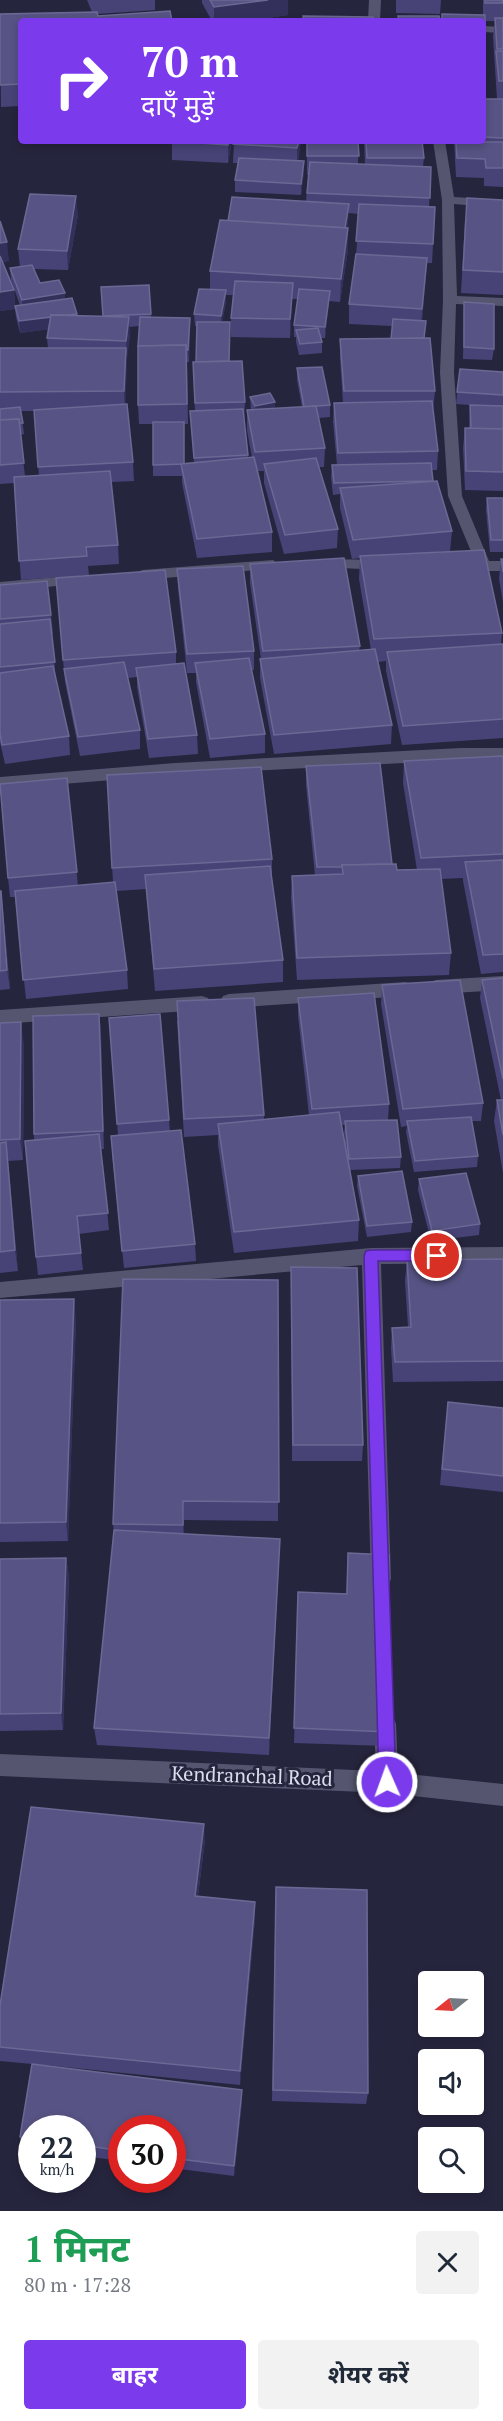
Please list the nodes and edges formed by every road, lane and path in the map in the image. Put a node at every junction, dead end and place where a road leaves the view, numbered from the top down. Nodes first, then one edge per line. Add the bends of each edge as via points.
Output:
1 (375, 0) edge
2 (374, 18) edge
3 (486, 29) edge
4 (503, 30) edge
5 (439, 144) edge
6 (448, 200) junction
7 (503, 204) edge
8 (450, 300) junction
9 (503, 302) edge
10 (289, 564) edge
11 (312, 564) edge
12 (404, 565) edge
13 (450, 566) edge
14 (484, 566) junction
15 (503, 566) edge
16 (124, 577) edge
17 (88, 579) edge
18 (0, 586) edge
19 (503, 754) edge
20 (0, 783) edge
21 (503, 983) edge
22 (0, 1017) edge
23 (371, 1256) junction
24 (503, 1256) edge
25 (0, 1290) edge
26 (382, 1602) edge
27 (385, 1710) edge
28 (0, 1765) edge
29 (387, 1782) junction
30 (503, 1795) edge

1 - 2 street
3 - 4 street
5 - 6 street
6 - 7 street
6 - 8 street
8 - 9 street
8 - 14 street via 455,495
10 - 16 street
11 - 12 street
13 - 14 street
14 - 15 street
17 - 18 street
19 - 20 street via 175,769
21 - 22 street
23 - 24 street
23 - 25 street
23 - 26 street
27 - 29 street
28 - 29 street, Kendranchal Road
29 - 30 street, Kendranchal Road

